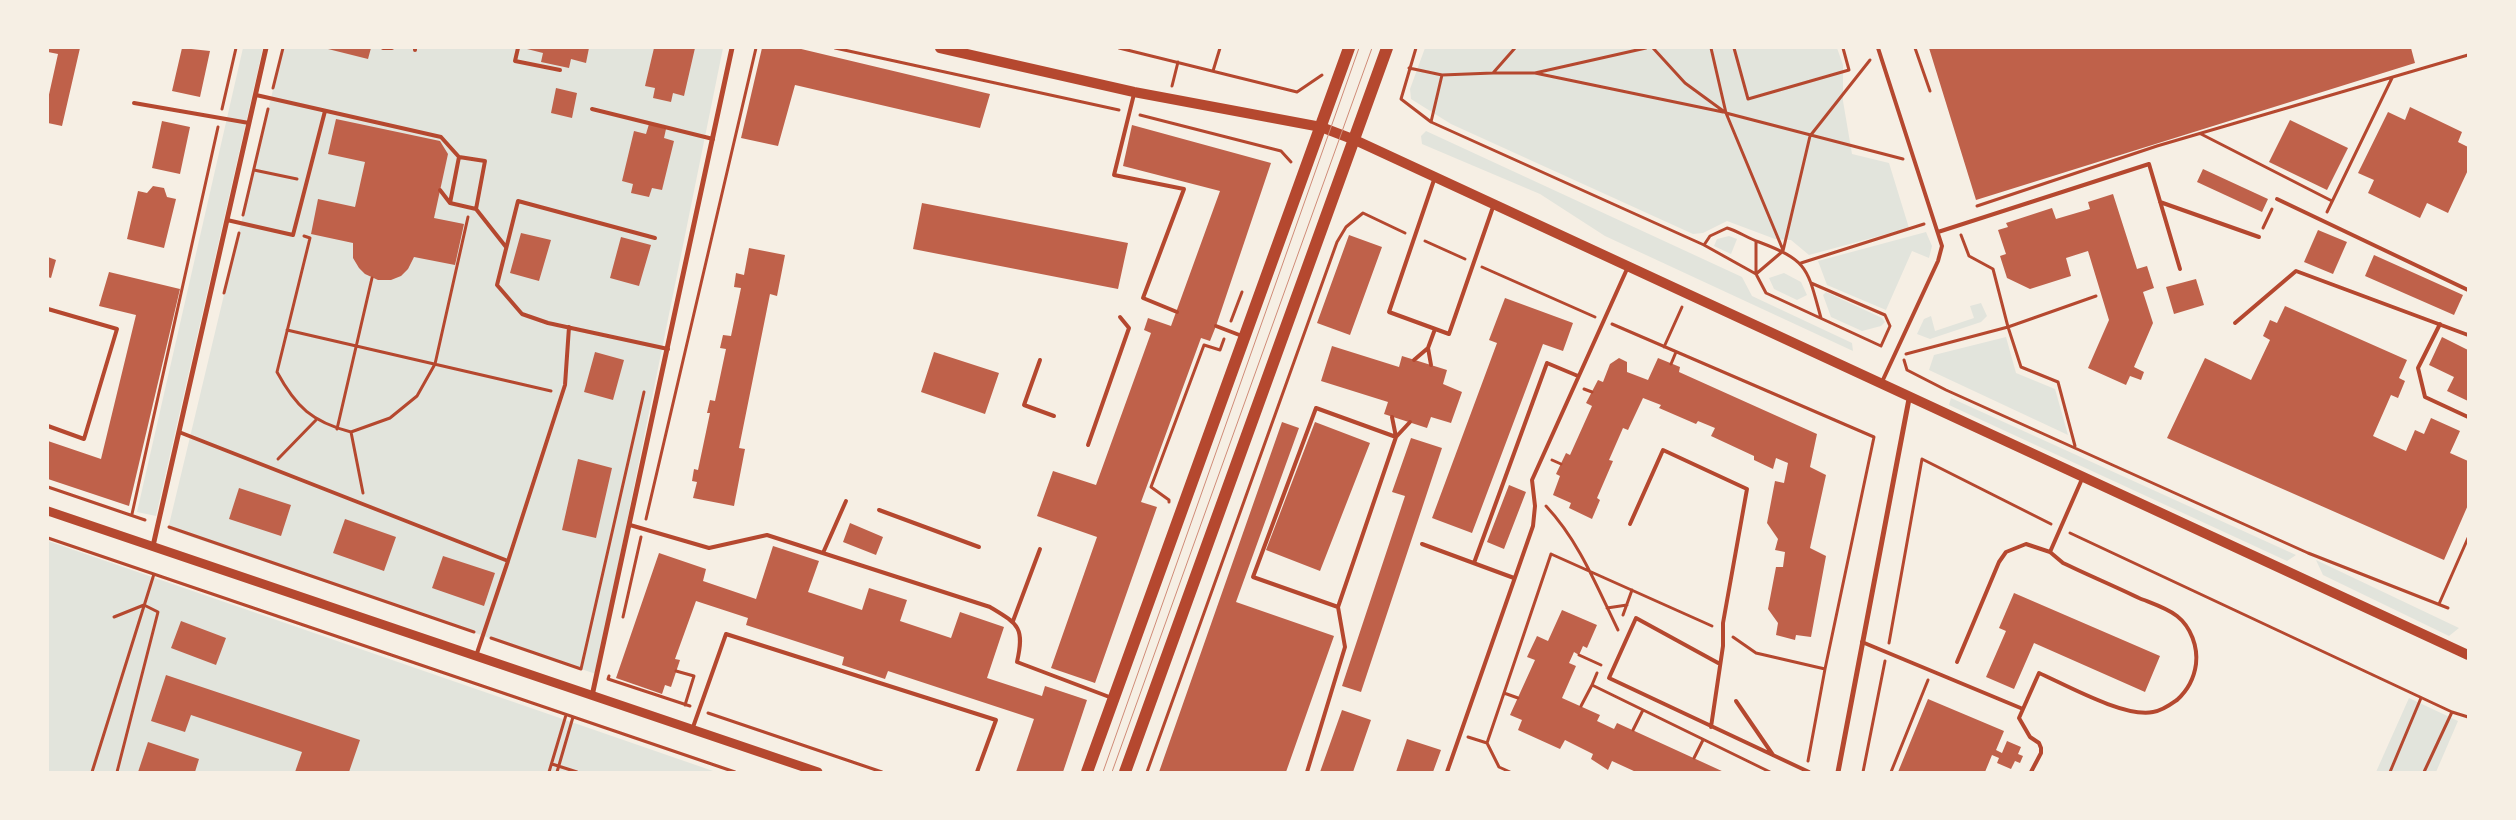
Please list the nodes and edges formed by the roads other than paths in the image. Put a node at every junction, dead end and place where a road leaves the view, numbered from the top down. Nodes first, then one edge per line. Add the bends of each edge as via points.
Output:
1 (266, 48) edge
2 (383, 48) edge
3 (392, 48) edge
4 (518, 48) edge
5 (732, 48) edge
6 (940, 48) edge
7 (1349, 48) edge
8 (1387, 48) edge
9 (1878, 48) edge
10 (560, 70) dead end
11 (1134, 92) junction
12 (256, 95) junction
13 (134, 103) dead end
14 (592, 109) dead end
15 (325, 111) junction
16 (249, 123) junction
17 (1321, 126) junction
18 (712, 139) junction
19 (1355, 140) junction
20 (459, 156) junction
21 (1435, 177) junction
22 (440, 190) dead end
23 (2277, 200) road end
24 (2160, 202) junction
25 (450, 203) junction
26 (1493, 205) junction
27 (476, 209) junction
28 (227, 220) junction
29 (1938, 232) junction
30 (2259, 237) road end
31 (655, 238) dead end
32 (506, 247) junction
33 (1627, 268) junction
34 (2180, 269) dead end
35 (2468, 290) edge
36 (48, 309) edge
37 (1177, 312) dead end
38 (1120, 317) dead end
39 (2234, 323) dead end
40 (2440, 324) junction
41 (1216, 326) dead end
42 (569, 327) junction
43 (1435, 329) junction
44 (2468, 335) edge
45 (1245, 337) junction
46 (1428, 348) junction
47 (668, 349) junction
48 (1040, 360) dead end
49 (1414, 360) dead end
50 (1430, 365) dead end
51 (1578, 376) junction
52 (1880, 386) junction
53 (1909, 400) junction
54 (1054, 416) dead end
55 (1392, 417) dead end
56 (2468, 417) edge
57 (1410, 422) dead end
58 (48, 426) edge
59 (179, 432) junction
60 (1396, 437) junction
61 (1088, 445) dead end
62 (2083, 477) junction
63 (846, 501) dead end
64 (878, 510) dead end
65 (48, 511) edge
66 (1630, 524) dead end
67 (630, 525) junction
68 (1422, 544) dead end
69 (152, 546) junction
70 (979, 547) dead end
71 (1040, 548) dead end
72 (2050, 552) junction
73 (824, 553) junction
74 (508, 561) junction
75 (1474, 563) junction
76 (1514, 578) junction
77 (1338, 607) junction
78 (1013, 621) junction
79 (1862, 642) junction
80 (2468, 655) edge
81 (476, 656) junction
82 (1957, 662) dead end
83 (1720, 664) junction
84 (592, 696) junction
85 (1114, 699) junction
86 (1736, 701) dead end
87 (2023, 709) junction
88 (1711, 727) junction
89 (692, 730) junction
90 (1774, 756) junction
91 (818, 772) edge
92 (977, 772) edge
93 (1087, 772) edge
94 (1125, 772) edge
95 (1307, 772) edge
96 (1447, 772) edge
97 (1808, 772) edge
98 (1838, 772) edge
99 (2031, 772) edge

1 - 12 street
2 - 3 lane
4 - 10 lane via 516,61
5 - 18 street
6 - 11 main road
7 - 17 main road
8 - 19 main road
9 - 29 lane
11 - 17 main road
11 - 37 lane via 1114,175 1184,189 1143,298
12 - 15 lane
12 - 16 street
13 - 16 lane
14 - 18 lane
15 - 20 lane via 442,137
15 - 28 lane via 293,235
16 - 28 street
17 - 19 main road
17 - 45 main road
18 - 47 street
19 - 21 main road
19 - 94 main road
20 - 25 lane
20 - 27 lane via 485,161
21 - 26 main road
21 - 43 lane via 1389,312
22 - 25 lane
23 - 35 lane
24 - 29 lane via 2150,164
24 - 30 lane
24 - 34 lane
25 - 27 lane
26 - 33 main road
26 - 43 lane via 1449,334
27 - 32 lane
28 - 59 street
29 - 52 lane via 1942,246 1938,261
31 - 32 lane via 518,201
32 - 42 lane via 497,285 522,314 548,324
33 - 51 lane
33 - 52 main road
36 - 58 lane via 116,329 84,439
38 - 61 lane via 1129,328
39 - 40 lane via 2296,271
40 - 44 lane
40 - 56 lane via 2418,368 2425,396
41 - 45 lane
42 - 47 lane
42 - 74 lane via 562,394
43 - 46 lane
45 - 85 main road
46 - 49 lane
46 - 50 lane
47 - 67 street
48 - 54 lane via 1024,405
51 - 75 lane via 1547,363
51 - 76 lane via 1532,480 1533,526
52 - 53 main road
53 - 62 main road
53 - 79 street
55 - 60 lane
57 - 60 lane
59 - 69 street
59 - 74 lane
60 - 77 lane
60 - 77 lane via 1316,408 1253,576
62 - 72 lane
62 - 80 main road
63 - 73 lane
64 - 70 lane
65 - 69 street
66 - 83 lane via 1663,450 1747,490 1722,622
67 - 73 lane via 709,548 768,535
67 - 84 street
68 - 75 lane
69 - 81 street
71 - 78 lane
72 - 82 lane via 2026,544 2006,552
72 - 87 lane via 2062,564 2177,616 2194,641 2197,658 2194,676 2185,693 2170,705 2153,712 2133,712 2039,673
73 - 78 lane via 990,607
74 - 81 lane
75 - 76 lane
76 - 96 lane
77 - 95 lane via 1345,647
78 - 85 lane via 1022,641 1017,662
79 - 87 lane
79 - 98 street
81 - 84 street
83 - 88 lane
83 - 88 lane via 1636,618 1609,678
84 - 89 street
85 - 93 main road
86 - 90 lane
87 - 99 lane via 2018,718 2030,738 2041,748
88 - 90 lane
89 - 91 street
89 - 92 lane via 726,634 996,720
90 - 97 lane

